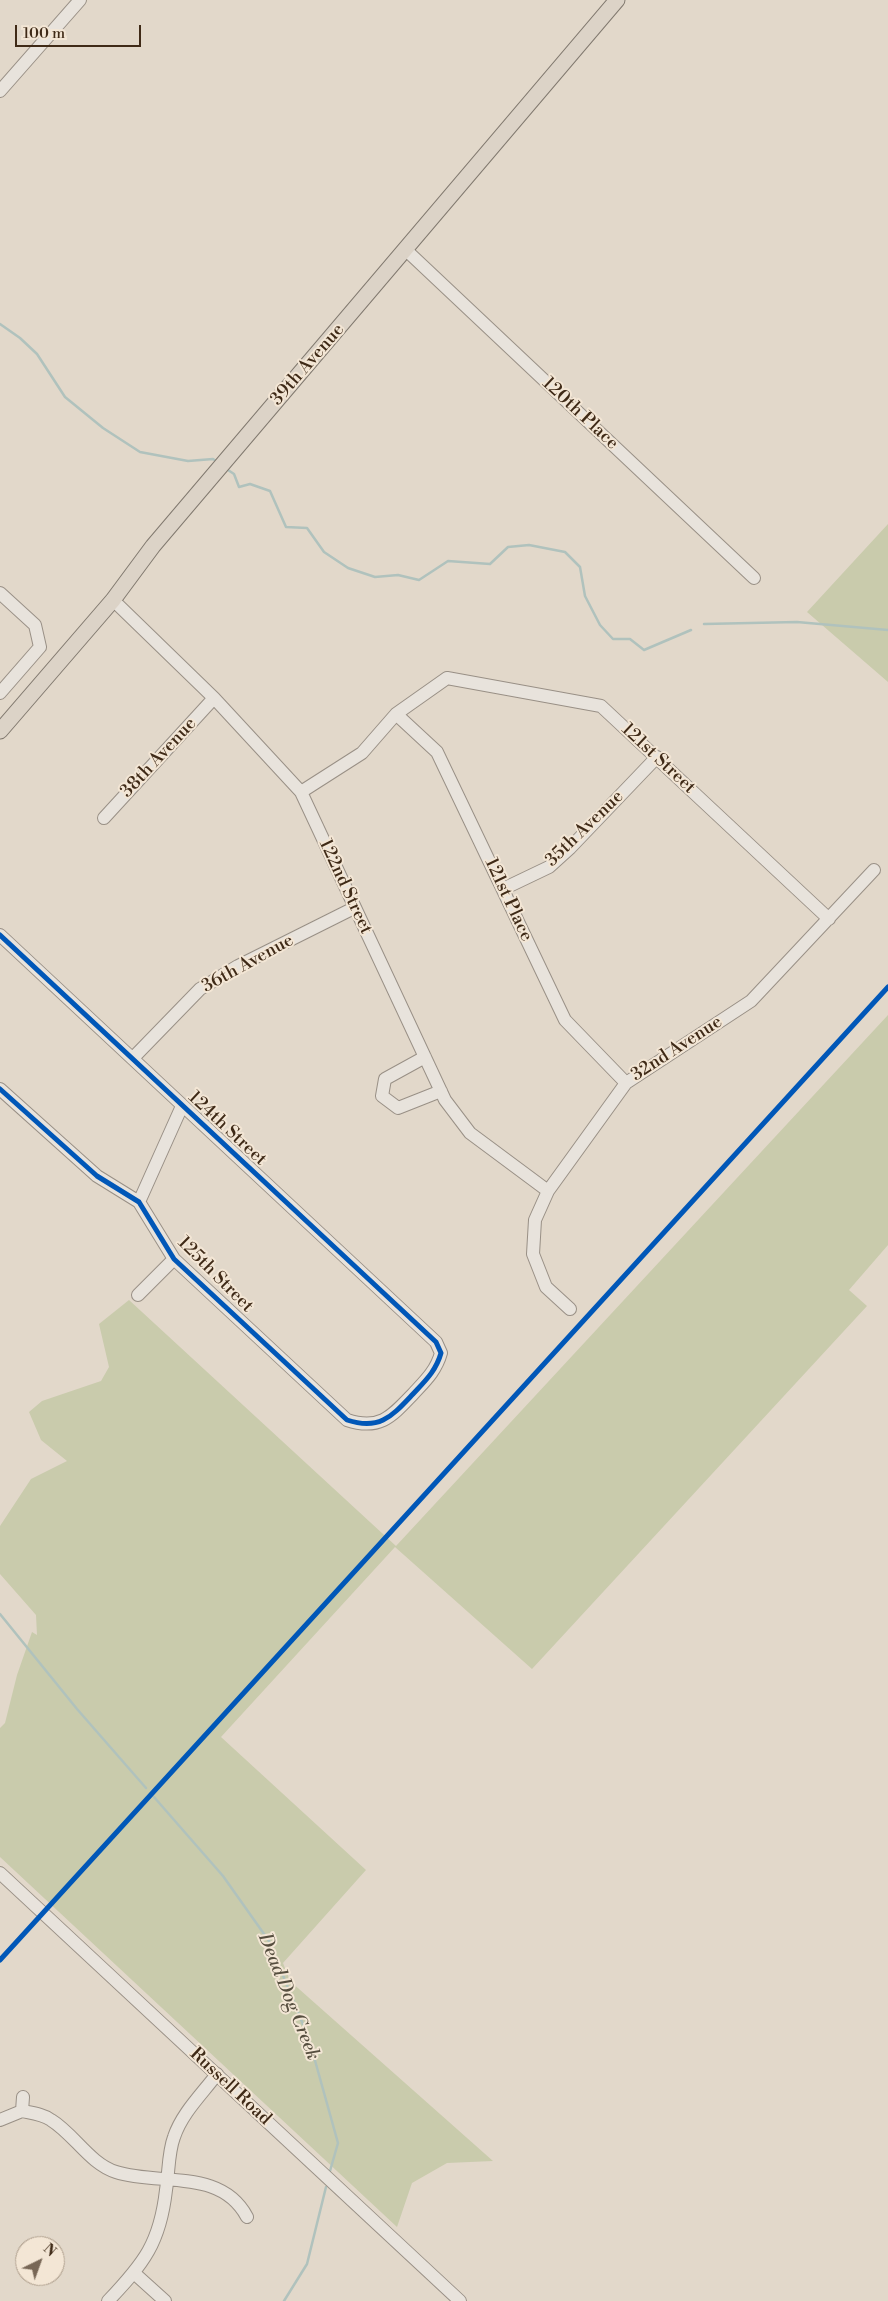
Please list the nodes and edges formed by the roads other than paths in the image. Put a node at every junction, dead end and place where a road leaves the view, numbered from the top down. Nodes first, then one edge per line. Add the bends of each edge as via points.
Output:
1 (80, 0) edge
2 (617, 0) edge
3 (0, 91) edge
4 (406, 250) junction
5 (754, 578) dead end
6 (0, 593) edge
7 (113, 600) junction
8 (0, 693) edge
9 (214, 698) junction
10 (396, 714) junction
11 (0, 731) edge
12 (657, 757) junction
13 (301, 792) junction
14 (104, 818) dead end
15 (874, 870) dead end
16 (503, 889) junction
17 (354, 908) junction
18 (829, 919) junction
19 (0, 935) edge
20 (425, 1057) junction
21 (133, 1058) junction
22 (626, 1083) junction
23 (0, 1089) edge
24 (441, 1091) junction
25 (182, 1106) junction
26 (548, 1191) junction
27 (139, 1202) junction
28 (174, 1258) junction
29 (138, 1295) dead end
30 (570, 1309) dead end
31 (347, 1420) joint
32 (0, 1873) edge
33 (217, 2074) junction
34 (23, 2097) dead end
35 (22, 2111) junction
36 (0, 2120) edge
37 (168, 2178) junction
38 (247, 2216) dead end
39 (134, 2273) junction
40 (108, 2301) edge
41 (165, 2301) edge
42 (460, 2301) edge

1 - 3 street
2 - 4 main road, 39th Avenue
4 - 5 street, 120th Place
4 - 7 main road, 39th Avenue via 153,546
6 - 8 street via 36,625 40,647
7 - 9 street, 122nd Street
7 - 11 main road, 39th Avenue
9 - 13 street, 122nd Street
9 - 14 street, 38th Avenue
10 - 12 street, 121st Street via 447,678 601,706
10 - 13 street via 362,753
10 - 16 street, 121st Place via 437,752
12 - 16 street, 35th Avenue via 549,867
12 - 18 street, 121st Street
13 - 17 street, 122nd Street
15 - 18 street, 32nd Avenue
16 - 22 street, 121st Place via 564,1020
17 - 20 street, 122nd Street
17 - 21 street, 36th Avenue via 238,966 200,989
18 - 22 street, 32nd Avenue via 751,1001
19 - 21 street, 124th Street
20 - 24 street, 122nd Street
20 - 24 street via 385,1079 382,1096 398,1108
21 - 25 street, 124th Street
22 - 26 street, 32nd Avenue
23 - 27 street, 125th Street via 97,1176
24 - 26 street, 122nd Street via 470,1133
25 - 27 street
25 - 31 street, 124th Street via 436,1342 441,1353 437,1367 394,1415 361,1425
26 - 30 street, 32nd Avenue via 535,1220 533,1254 546,1287
27 - 28 street, 125th Street
28 - 29 street
28 - 31 street, 125th Street
32 - 33 street, Russell Road
33 - 37 street via 184,2117 174,2136
33 - 42 street, Russell Road
34 - 35 street
35 - 36 street
35 - 37 street via 52,2120 114,2172
37 - 38 street via 224,2191 242,2206
37 - 39 street via 161,2222 153,2244
39 - 40 street
39 - 41 street

